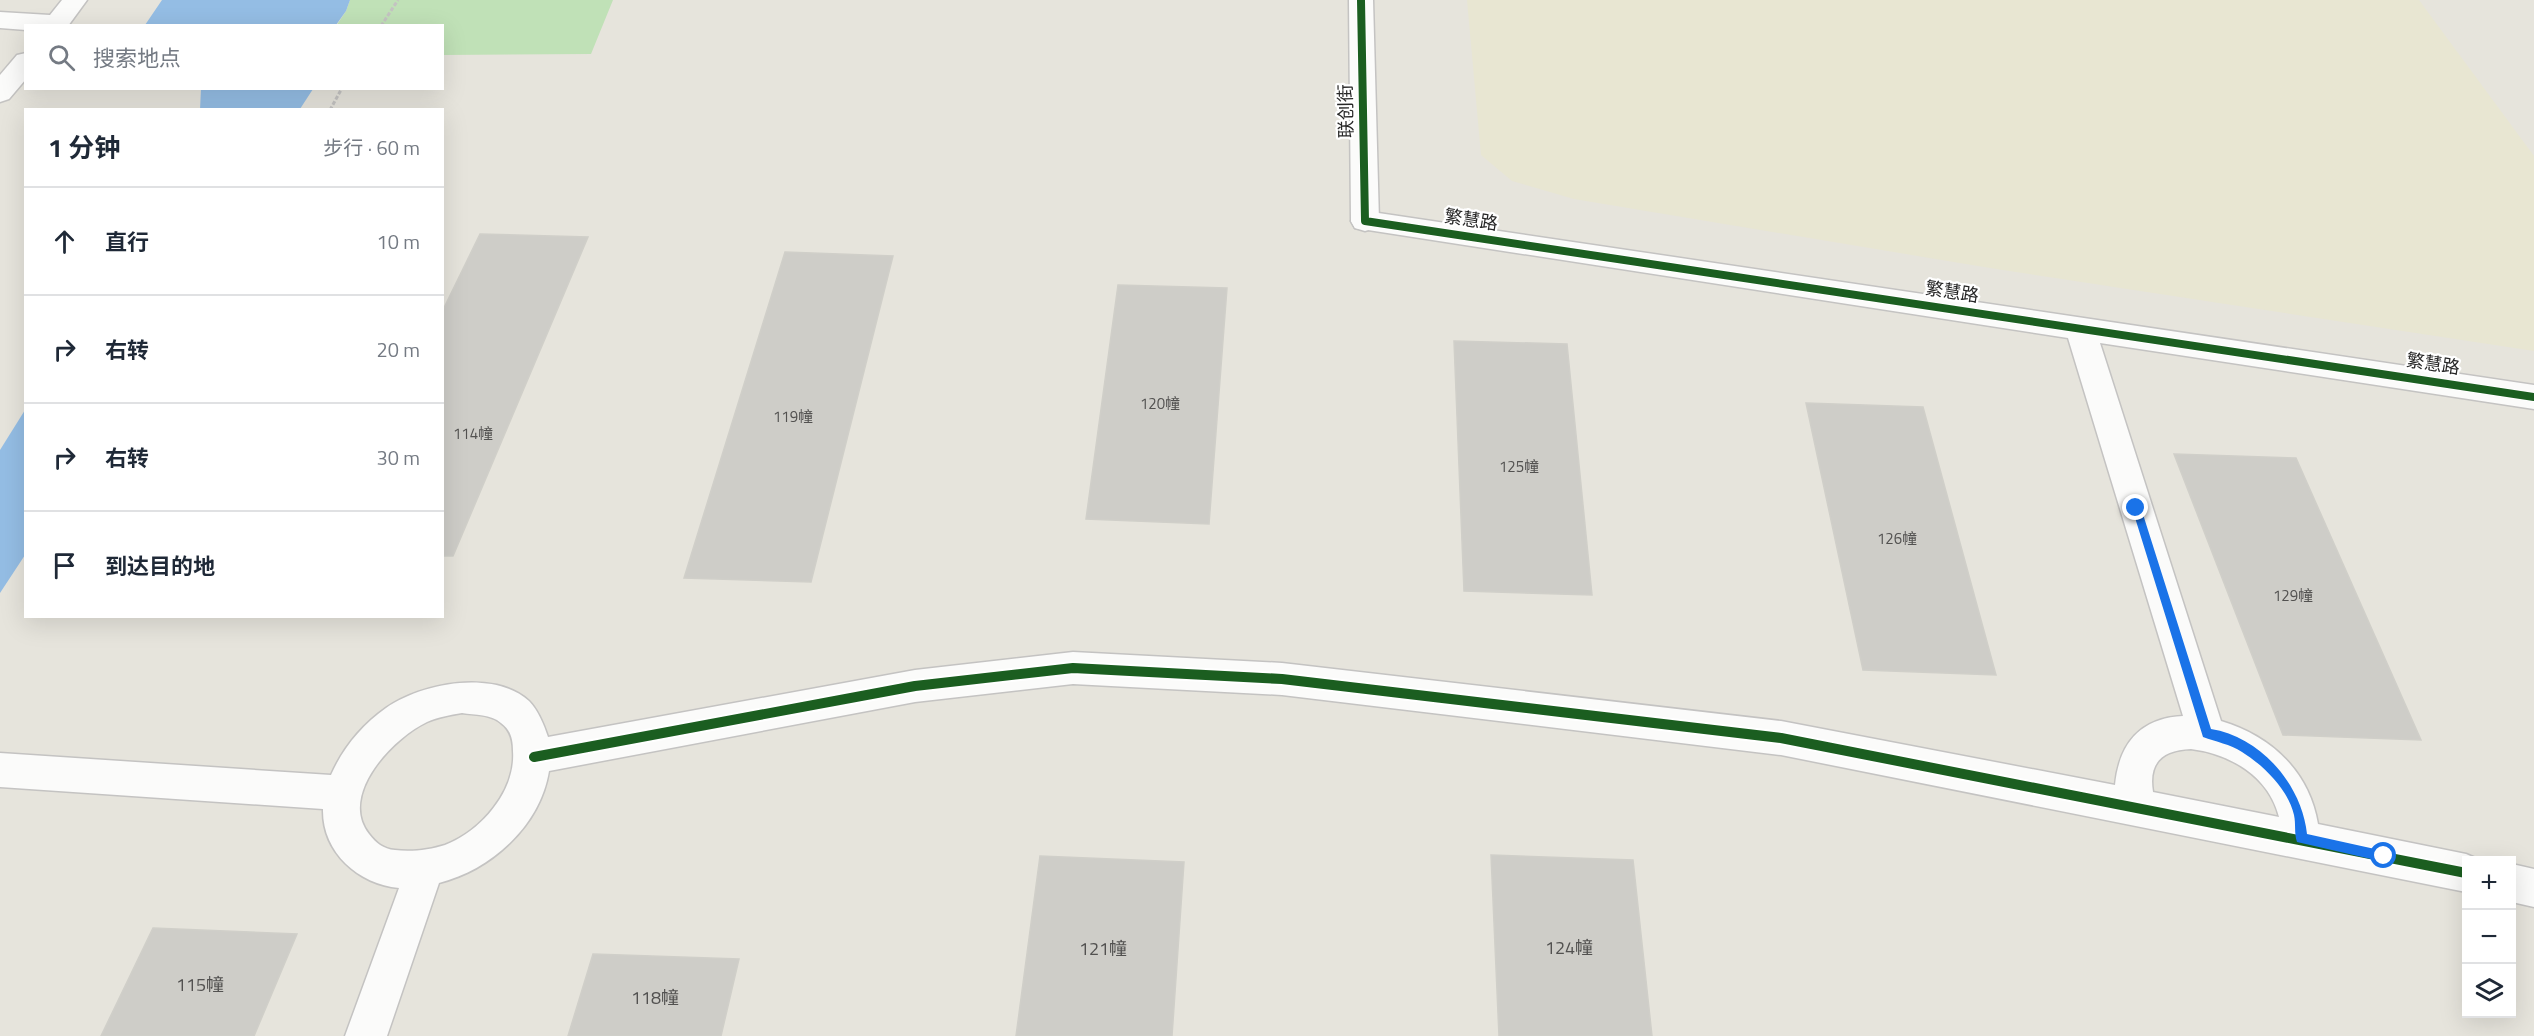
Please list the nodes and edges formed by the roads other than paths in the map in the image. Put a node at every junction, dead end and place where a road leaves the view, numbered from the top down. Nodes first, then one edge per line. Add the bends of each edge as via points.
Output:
1 (75, 0) edge
2 (1360, 0) edge
3 (0, 20) edge
4 (55, 24) edge
5 (24, 63) edge
6 (0, 93) edge
7 (1365, 221) joint
8 (2080, 328) junction
9 (2534, 397) edge
10 (2207, 734) junction
11 (534, 757) junction
12 (7, 770) edge
13 (342, 793) junction
14 (2139, 809) junction
15 (2301, 838) junction
16 (425, 868) junction
17 (2462, 872) edge
18 (2516, 884) edge
19 (2534, 888) edge
20 (366, 1036) edge

1 - 4 street
2 - 7 street, 联创街
3 - 4 street
5 - 6 street
7 - 8 street, 繁慧路
8 - 9 street, 繁慧路
8 - 10 street
10 - 14 street via 2191,730 2167,734 2148,744 2137,762 2133,784
10 - 15 street via 2245,747 2269,766 2288,789 2299,814
11 - 13 street via 529,731 514,711 490,700 462,697 430,703 399,718 354,765
11 - 14 street via 915,686 1072,668 1281,679 1781,738
11 - 16 street via 527,786 511,815 487,839 458,858
12 - 13 street
13 - 16 street via 341,820 350,844 368,861 395,869
14 - 15 street
15 - 17 street
16 - 20 street
18 - 19 street

